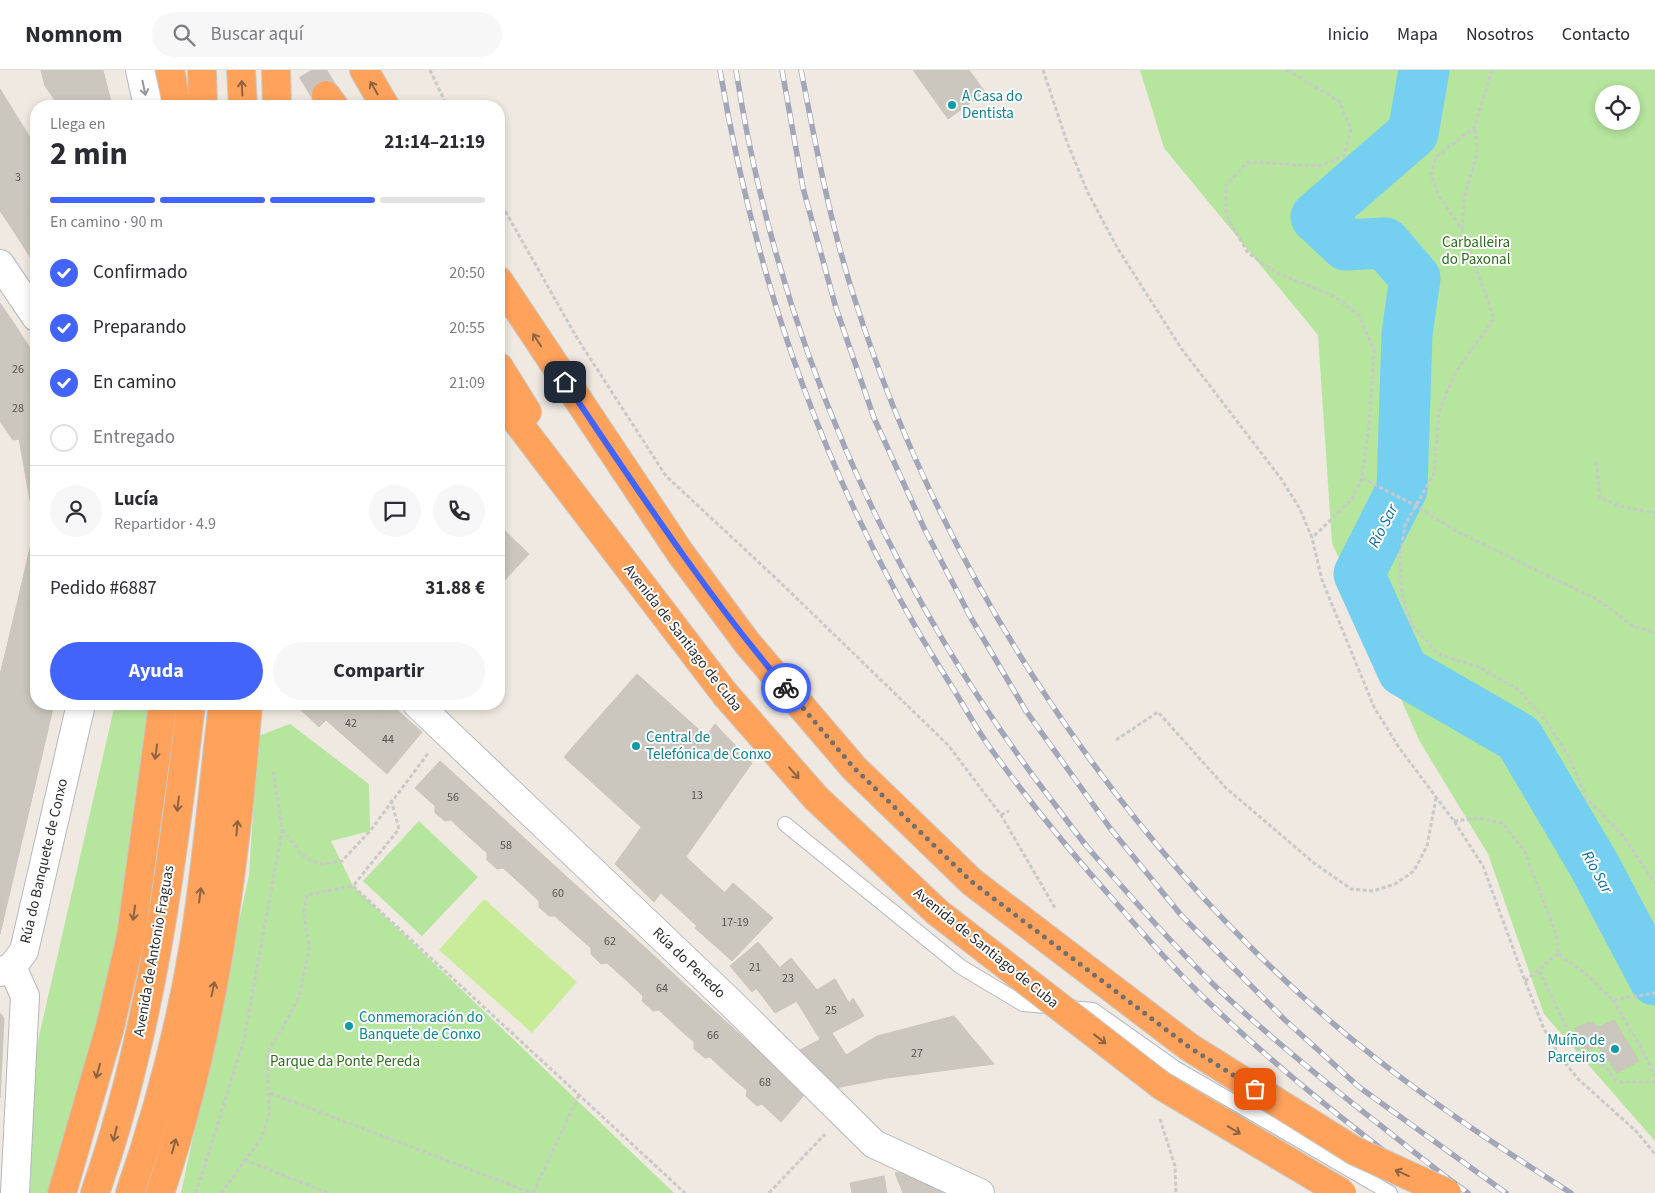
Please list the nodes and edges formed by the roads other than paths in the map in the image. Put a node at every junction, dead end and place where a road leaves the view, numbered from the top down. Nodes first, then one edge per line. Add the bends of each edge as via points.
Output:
1 (140, 70) edge
2 (170, 70) edge
3 (202, 70) edge
4 (241, 70) edge
5 (276, 70) edge
6 (364, 70) edge
7 (147, 100) edge
8 (177, 100) edge
9 (203, 100) edge
10 (243, 100) edge
11 (277, 100) edge
12 (382, 100) edge
13 (0, 264) edge
14 (505, 290) edge
15 (30, 308) edge
16 (505, 377) edge
17 (505, 406) edge
18 (610, 544) junction
19 (80, 710) edge
20 (162, 710) edge
21 (189, 710) edge
22 (222, 710) edge
23 (233, 710) edge
24 (247, 710) edge
25 (423, 710) edge
26 (212, 789) junction
27 (785, 824) dead end
28 (6, 969) edge
29 (15, 1193) edge
30 (62, 1193) edge
31 (95, 1193) edge
32 (130, 1193) edge
33 (160, 1193) edge
34 (980, 1193) edge
35 (1342, 1193) edge
36 (1390, 1193) edge
37 (1447, 1193) edge

1 -> 7 street
2 - 8 highway
3 - 9 highway
10 -> 4 highway
5 - 11 highway
12 -> 6 highway
13 - 15 street
37 -> 14 highway, bridge via 1355,1151 1189,1047 972,882 854,768 748,644 681,554
16 - 18 highway
17 - 18 highway
18 -> 35 highway, Avenida de Santiago de Cuba, bridge via 725,694 816,798 937,912 1162,1086
19 - 28 street, Rúa do Banquete de Conxo via 24,951
20 -> 30 highway via 131,936 110,1027
21 -> 31 highway, Avenida de Antonio Fraguas via 162,916 113,1140
22 - 26 highway
23 - 26 highway
33 -> 24 highway via 194,1078 215,982 236,846
25 - 34 street, Rúa do Penedo via 874,1144
32 -> 26 highway via 170,1061 185,990 194,943
27 - 36 lane via 961,967 1023,1004 1093,1010 1175,1068
28 - 29 street, Rúa do Banquete de Conxo via 25,996

